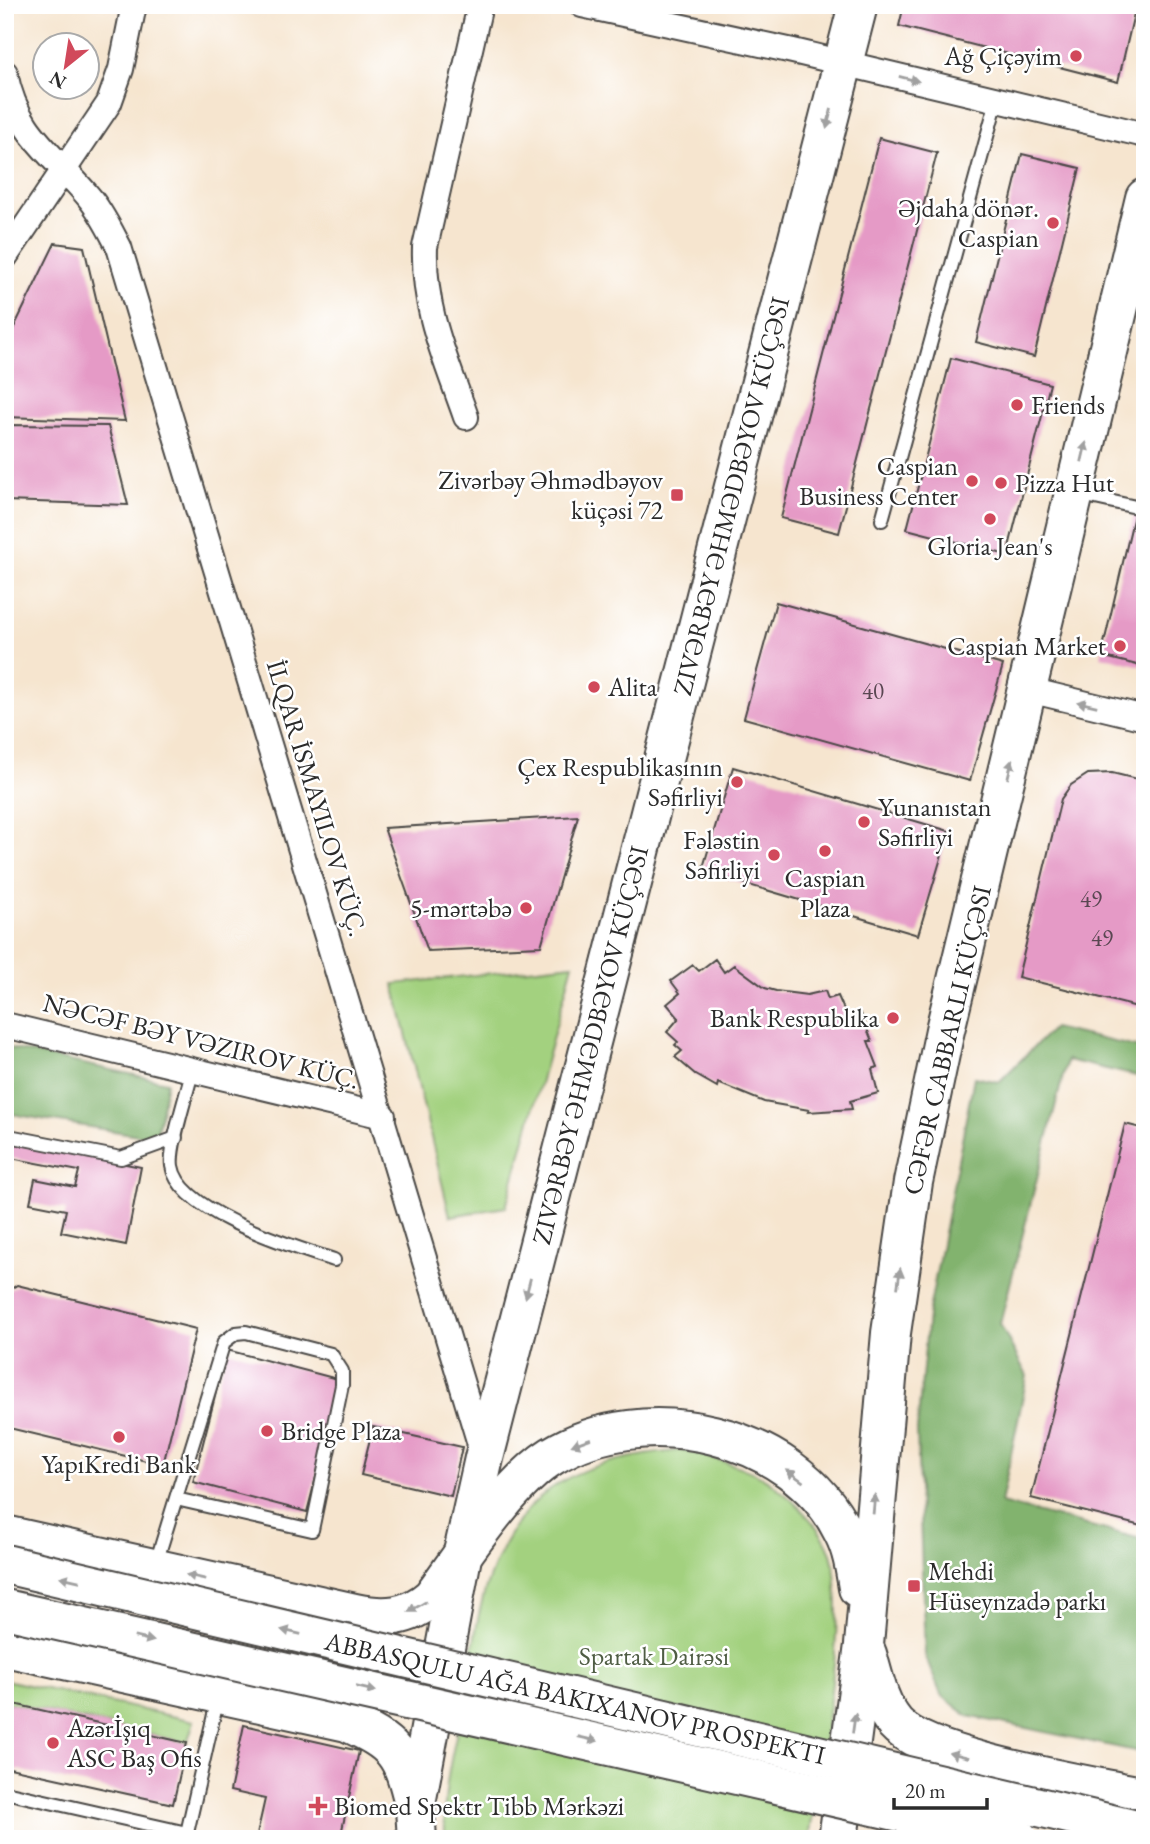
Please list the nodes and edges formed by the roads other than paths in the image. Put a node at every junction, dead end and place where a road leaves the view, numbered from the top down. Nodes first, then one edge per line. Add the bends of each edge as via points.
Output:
1 (134, 5) edge
2 (480, 5) edge
3 (582, 5) edge
4 (858, 5) edge
5 (843, 63) junction
6 (5, 73) edge
7 (997, 100) junction
8 (1145, 135) edge
9 (63, 171) junction
10 (1145, 198) edge
11 (5, 257) edge
12 (466, 417) dead end
13 (1074, 494) junction
14 (1145, 509) edge
15 (882, 520) dead end
16 (1029, 691) junction
17 (1145, 718) edge
18 (5, 1025) edge
19 (192, 1072) junction
20 (383, 1116) junction
21 (15, 1137) dead end
22 (176, 1138) junction
23 (334, 1260) dead end
24 (484, 1458) junction
25 (176, 1499) junction
26 (5, 1535) edge
27 (462, 1557) junction
28 (5, 1564) edge
29 (155, 1567) junction
30 (5, 1609) edge
31 (864, 1645) junction
32 (5, 1647) edge
33 (218, 1695) junction
34 (5, 1792) edge
35 (1145, 1797) edge
36 (413, 1829) edge
37 (1145, 1832) edge
38 (186, 1836) edge
39 (838, 1839) edge
40 (1019, 1839) edge

1 - 9 street via 109,103
2 - 12 street via 425,247 429,311
3 - 5 street
4 - 5 main road, ZIVƏRBƏY ƏHMƏDBƏYOV KÜÇƏSI
5 -> 7 street
5 -> 24 main road, ZIVƏRBƏY ƏHMƏDBƏYOV KÜÇƏSI
6 - 9 street via 19,119
7 - 8 street
7 - 15 lane
9 - 11 street
9 - 20 street via 89,197 119,247
13 -> 10 main road
13 - 14 lane
13 - 16 main road
17 -> 16 street
31 -> 16 main road via 881,1423 914,1182 946,1030
18 - 19 street, NƏCƏF BƏY VƏZIROV KÜÇ.
19 - 20 street, NƏCƏF BƏY VƏZIROV KÜÇ.
19 - 22 lane
20 - 24 street
21 - 22 lane via 121,1158
22 - 23 lane via 172,1166 178,1182 208,1209 263,1236
24 - 27 main road, ZIVƏRBƏY ƏHMƏDBƏYOV KÜÇƏSI
25 - 25 lane via 223,1342 236,1332 331,1354 342,1371 342,1385 312,1530
25 - 29 lane
26 - 29 main road
27 -> 29 main road via 420,1608 388,1617
31 -> 27 main road via 855,1563 843,1531 820,1497 766,1456 728,1438 691,1428 651,1426 613,1432 568,1447 524,1481
27 - 36 main road, ZIVƏRBƏY ƏHMƏDBƏYOV KÜÇƏSI
37 -> 28 main road, bridge
30 -> 40 main road, bridge
35 -> 31 main road via 950,1754 916,1740 896,1724 880,1699
39 -> 31 main road
32 - 33 main road
33 - 36 main road via 317,1714 374,1735 391,1747 405,1767
33 - 38 lane
34 - 38 lane

